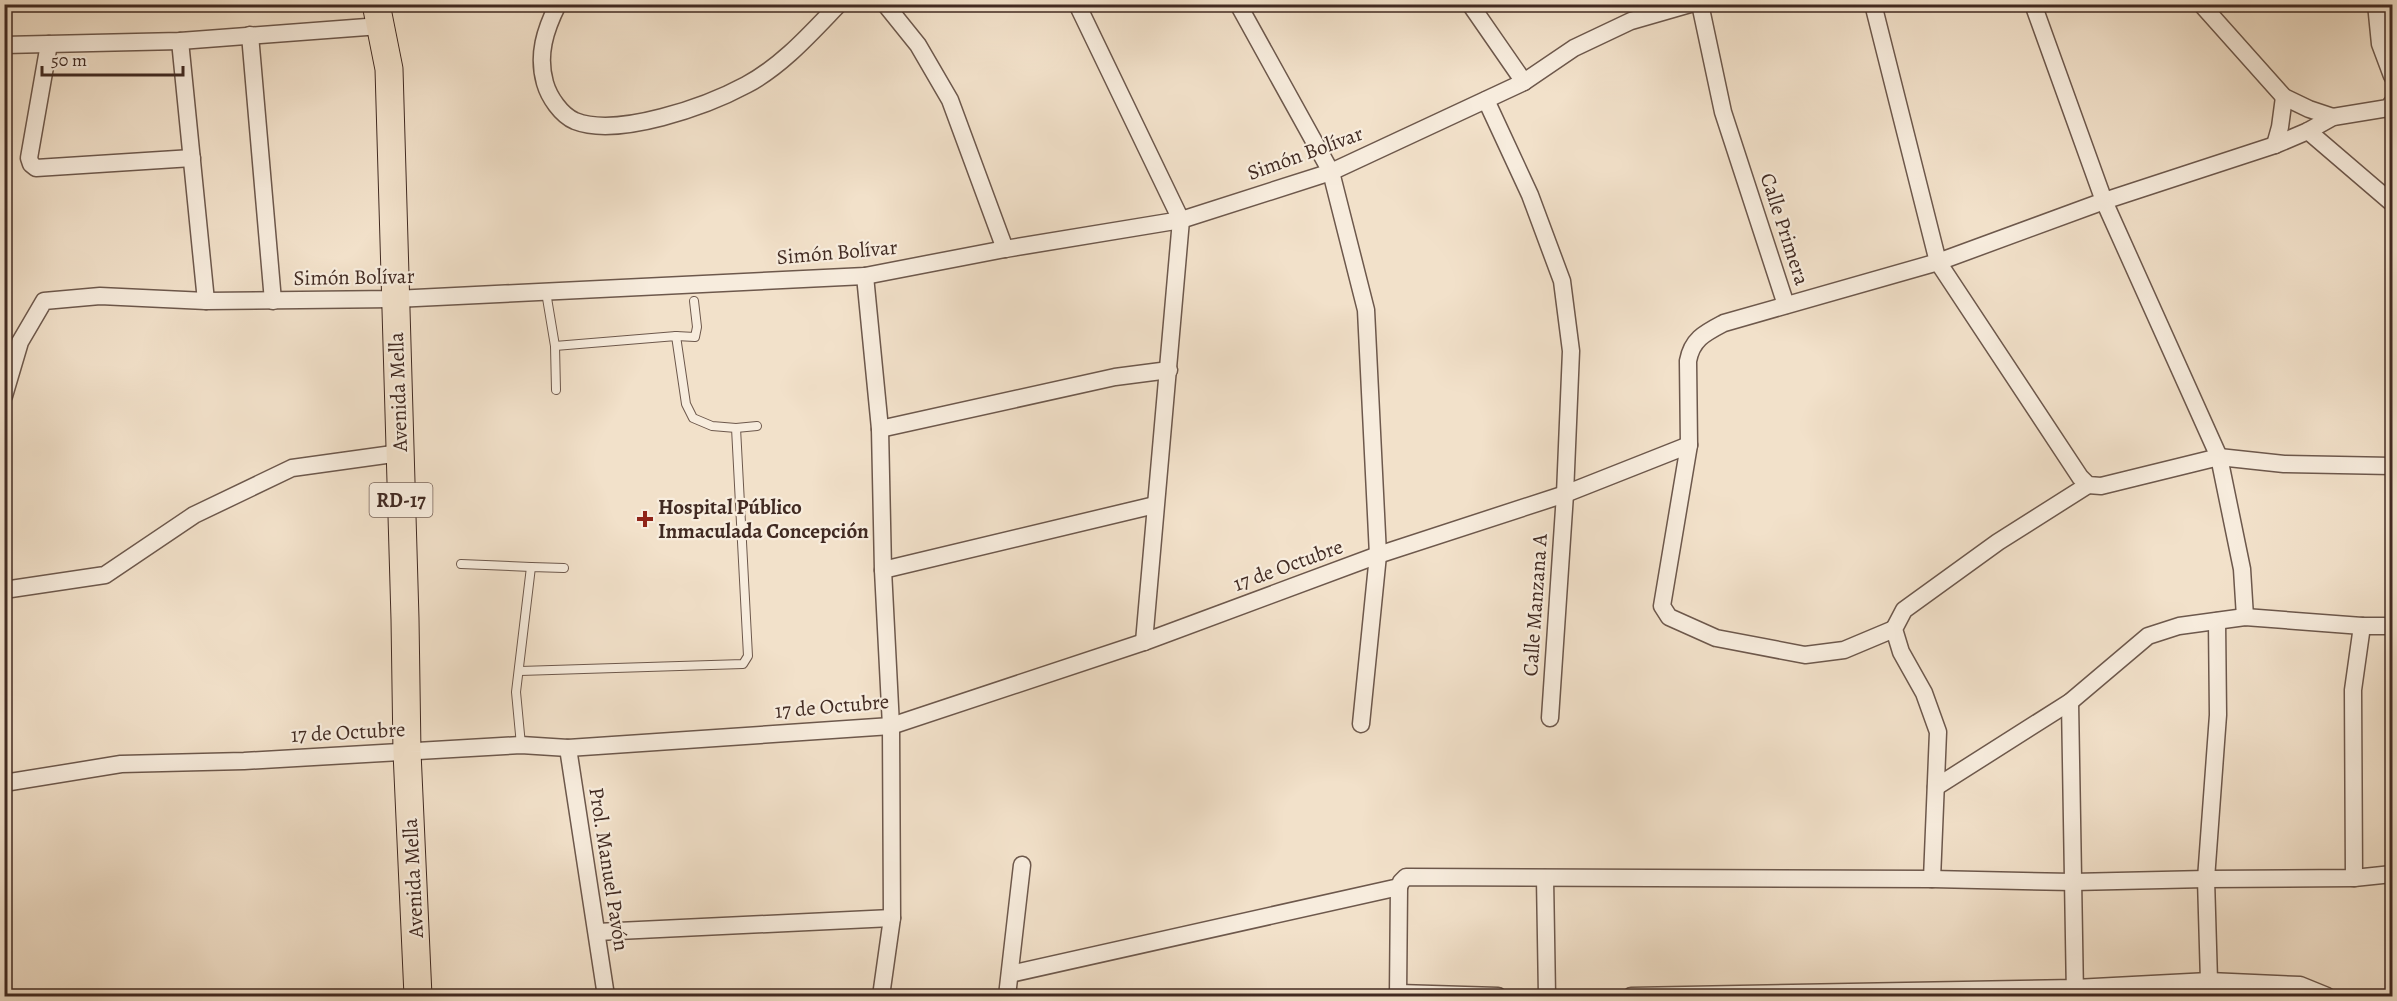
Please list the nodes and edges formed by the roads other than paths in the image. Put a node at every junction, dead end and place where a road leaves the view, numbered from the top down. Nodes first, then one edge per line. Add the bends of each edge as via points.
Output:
1 (558, 4) edge
2 (839, 4) edge
3 (885, 4) edge
4 (1077, 4) edge
5 (1238, 4) edge
6 (1470, 4) edge
7 (1690, 4) edge
8 (1700, 4) edge
9 (1874, 4) edge
10 (2033, 4) edge
11 (2201, 4) edge
12 (2376, 4) edge
13 (378, 15) edge
14 (250, 35) junction
15 (180, 41) junction
16 (48, 44) junction
17 (4, 45) edge
18 (2392, 76) edge
19 (1524, 82) junction
20 (2284, 97) junction
21 (1486, 100) junction
22 (2392, 103) edge
23 (2333, 117) junction
24 (2308, 131) junction
25 (2275, 145) junction
26 (192, 158) junction
27 (1331, 172) junction
28 (2104, 201) junction
29 (2392, 202) edge
30 (1180, 220) junction
31 (1005, 249) junction
32 (1938, 262) junction
33 (865, 276) junction
34 (546, 292) junction
35 (395, 299) junction
36 (273, 301) junction
37 (694, 301) dead end
38 (206, 302) junction
39 (1786, 305) junction
40 (676, 336) junction
41 (555, 346) junction
42 (1169, 370) junction
43 (556, 390) dead end
44 (4, 396) edge
45 (757, 426) dead end
46 (736, 428) junction
47 (880, 429) junction
48 (1689, 445) junction
49 (400, 453) junction
50 (2218, 457) junction
51 (2392, 466) edge
52 (2088, 485) junction
53 (1565, 495) junction
54 (1155, 505) junction
55 (1378, 555) junction
56 (461, 564) dead end
57 (531, 567) junction
58 (564, 568) dead end
59 (883, 570) junction
60 (4, 590) edge
61 (2245, 617) junction
62 (2217, 621) junction
63 (2362, 626) junction
64 (2392, 626) edge
65 (1894, 629) junction
66 (1144, 642) junction
67 (520, 671) junction
68 (2070, 702) junction
69 (1550, 718) dead end
70 (1361, 724) dead end
71 (891, 726) junction
72 (520, 746) junction
73 (568, 747) junction
74 (406, 752) junction
75 (4, 783) edge
76 (1936, 787) junction
77 (1022, 865) dead end
78 (2392, 874) edge
79 (1545, 878) junction
80 (1932, 879) junction
81 (2206, 879) junction
82 (2354, 879) junction
83 (2073, 882) junction
84 (1399, 887) junction
85 (892, 918) junction
86 (597, 932) junction
87 (1010, 974) junction
88 (2209, 981) junction
89 (2075, 992) edge
90 (1398, 995) edge
91 (418, 996) edge
92 (606, 996) edge
93 (881, 996) edge
94 (1007, 996) edge
95 (1498, 996) edge
96 (1547, 996) edge
97 (1631, 996) edge
98 (2327, 996) edge

1 - 2 street via 543,38 541,68 550,98 573,120 598,126 666,118 746,85 783,59
3 - 31 street via 918,45 950,100
4 - 30 street
5 - 27 street
6 - 19 street
7 - 19 street, Simón Bolívar via 1631,21 1574,48
8 - 39 street, Calle Primera via 1723,112
9 - 32 street
10 - 28 street
11 - 20 street
12 - 18 street via 2380,44
13 - 14 street
13 - 35 main road, Avenida Mella / RD-17 via 388,69
14 - 15 street
14 - 36 street
15 - 16 street
15 - 26 street
16 - 17 street
16 - 26 street via 29,158 36,168
19 - 21 street, Simón Bolívar
20 - 23 street
20 - 25 street
21 - 27 street, Simón Bolívar
21 - 53 street, Calle Manzana A via 1530,195 1562,281 1571,351
22 - 23 street via 2388,108
23 - 24 street
24 - 25 street
24 - 29 street
25 - 28 street
26 - 38 street
27 - 30 street, Simón Bolívar
27 - 55 street via 1366,310
28 - 32 street
28 - 50 street
30 - 31 street, Simón Bolívar
30 - 42 street
31 - 33 street, Simón Bolívar
32 - 39 street
32 - 52 street
33 - 34 street, Simón Bolívar
33 - 47 street
34 - 35 street, Simón Bolívar
34 - 41 lane
35 - 36 street, Simón Bolívar
35 - 49 main road, Avenida Mella / RD-17
36 - 38 street, Simón Bolívar
37 - 40 lane via 695,337
38 - 44 street, Simón Bolívar via 100,296 44,301 20,342
39 - 48 street, Calle Primera via 1724,323 1699,336 1690,348
40 - 41 lane
40 - 46 lane via 686,404 693,418 723,429
41 - 43 lane
42 - 47 street via 1115,377
42 - 54 street
45 - 46 lane
46 - 67 lane via 748,656 743,664
47 - 59 street
48 - 53 street, 17 de Octubre
48 - 65 street via 1663,596 1662,606 1669,617 1716,638 1805,656 1844,650
49 - 60 street via 292,468 194,515 105,575
49 - 74 main road, Avenida Mella / RD-17
50 - 51 street via 2284,464
50 - 52 street via 2102,486
50 - 61 street via 2242,570
52 - 65 street via 1998,542 1904,610
53 - 55 street, 17 de Octubre
53 - 69 street, Calle Manzana A
54 - 59 street
54 - 66 street
55 - 66 street, 17 de Octubre
55 - 70 street
56 - 57 lane
57 - 58 lane
57 - 67 lane
59 - 71 street
61 - 62 street
61 - 63 street
62 - 68 street via 2179,626 2148,636
62 - 81 street via 2218,715
63 - 64 street
63 - 82 street via 2353,690
65 - 76 street via 1938,732
66 - 71 street, 17 de Octubre
67 - 72 lane via 516,692
68 - 76 street
68 - 83 street
71 - 73 street, 17 de Octubre
71 - 85 street
72 - 73 street, 17 de Octubre
72 - 74 street, 17 de Octubre
73 - 86 street, Prol. Manuel Pavón
74 - 75 street, 17 de Octubre via 121,764
74 - 91 main road, Avenida Mella / RD-17
76 - 80 street
77 - 87 street
78 - 82 street
79 - 80 street
79 - 84 street via 1406,877
79 - 96 street
80 - 83 street
81 - 82 street
81 - 83 street
81 - 88 street
83 - 89 street
84 - 87 street
84 - 90 street
85 - 86 street
85 - 93 street
86 - 92 street, Prol. Manuel Pavón
87 - 94 street
88 - 89 street
88 - 98 street via 2300,985
89 - 97 street
90 - 95 street

